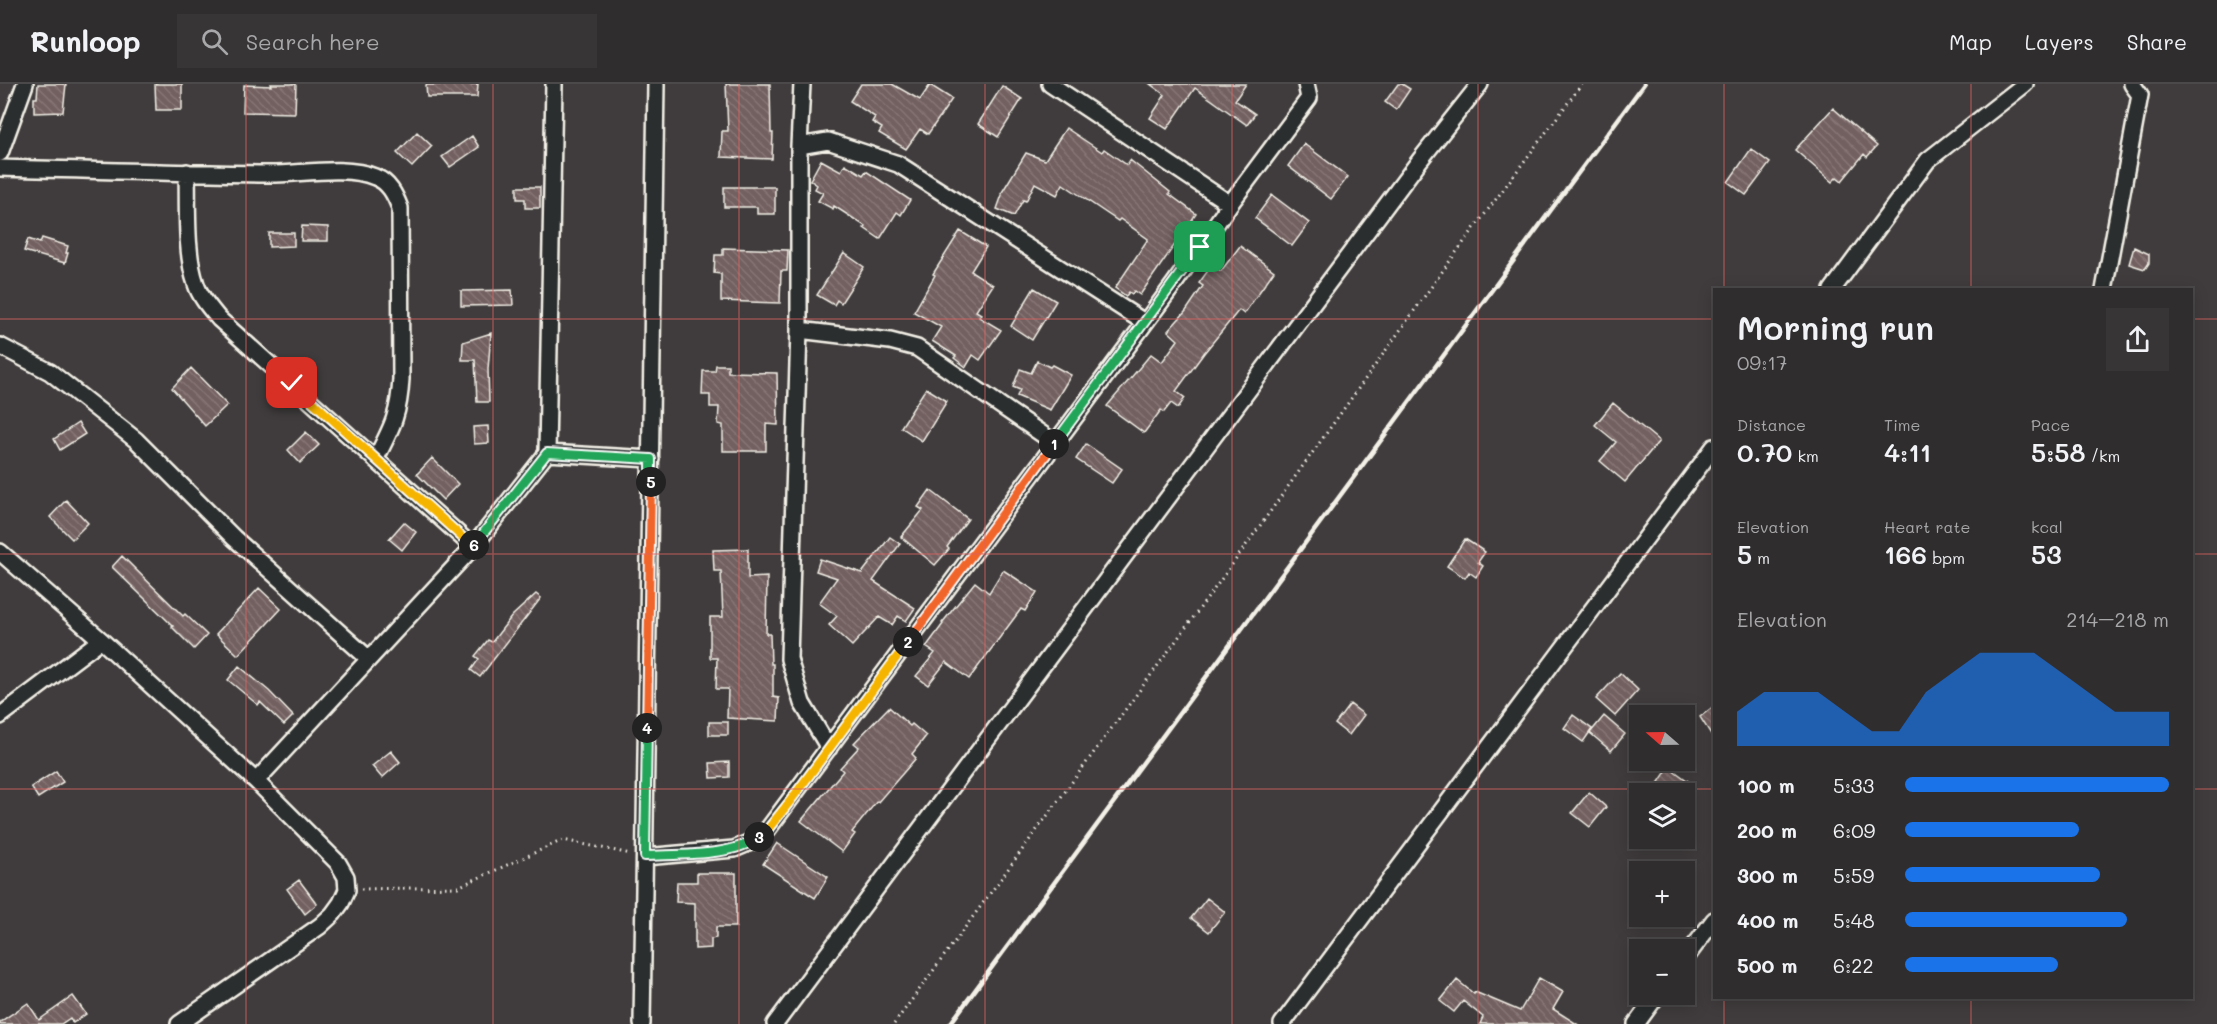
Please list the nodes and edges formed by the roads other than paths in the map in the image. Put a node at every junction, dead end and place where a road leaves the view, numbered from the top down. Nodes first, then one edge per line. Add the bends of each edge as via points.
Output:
1 (25, 84) edge
2 (554, 84) edge
3 (656, 84) edge
4 (802, 84) edge
5 (1050, 84) edge
6 (1306, 84) edge
7 (1480, 84) edge
8 (2025, 84) edge
9 (2132, 84) edge
10 (799, 146) junction
11 (0, 153) edge
12 (0, 168) edge
13 (187, 172) junction
14 (1230, 204) junction
15 (1833, 288) edge
16 (2104, 288) edge
17 (1144, 322) junction
18 (799, 330) junction
19 (0, 346) edge
20 (1055, 443) junction
21 (1713, 452) edge
22 (547, 453) junction
23 (376, 458) junction
24 (651, 459) junction
25 (473, 547) junction
26 (0, 552) edge
27 (101, 640) junction
28 (369, 659) junction
29 (0, 716) edge
30 (829, 748) junction
31 (256, 781) junction
32 (645, 856) junction
33 (1713, 921) edge
34 (1695, 945) edge
35 (1650, 1005) edge
36 (179, 1024) edge
37 (642, 1024) edge
38 (775, 1024) edge
39 (1282, 1024) edge
40 (1636, 1024) edge

1 - 11 street
2 - 22 street
3 - 24 street
4 - 10 street
5 - 14 street
6 - 14 street via 1309,98
7 - 38 street
8 - 15 street via 1928,160
9 - 16 street via 2140,95
10 - 17 street via 828,141 898,164
10 - 18 street
12 - 13 street
13 - 23 street via 191,265 196,286 207,305
13 - 23 street via 345,172 378,177 389,185 400,208 400,401 394,424
14 - 17 street
17 - 20 street
18 - 20 street via 917,348
18 - 30 street via 789,659 802,703
19 - 28 street via 50,372 120,427 234,538
20 - 30 street
21 - 39 street
22 - 24 street
22 - 25 street
23 - 25 street
24 - 32 street
25 - 28 street
26 - 27 street
27 - 29 street
27 - 31 street
28 - 31 street
30 - 32 street via 768,829 753,841 734,849
31 - 36 street via 338,863 346,876 347,890 320,926
32 - 37 street
33 - 34 street
35 - 40 street

